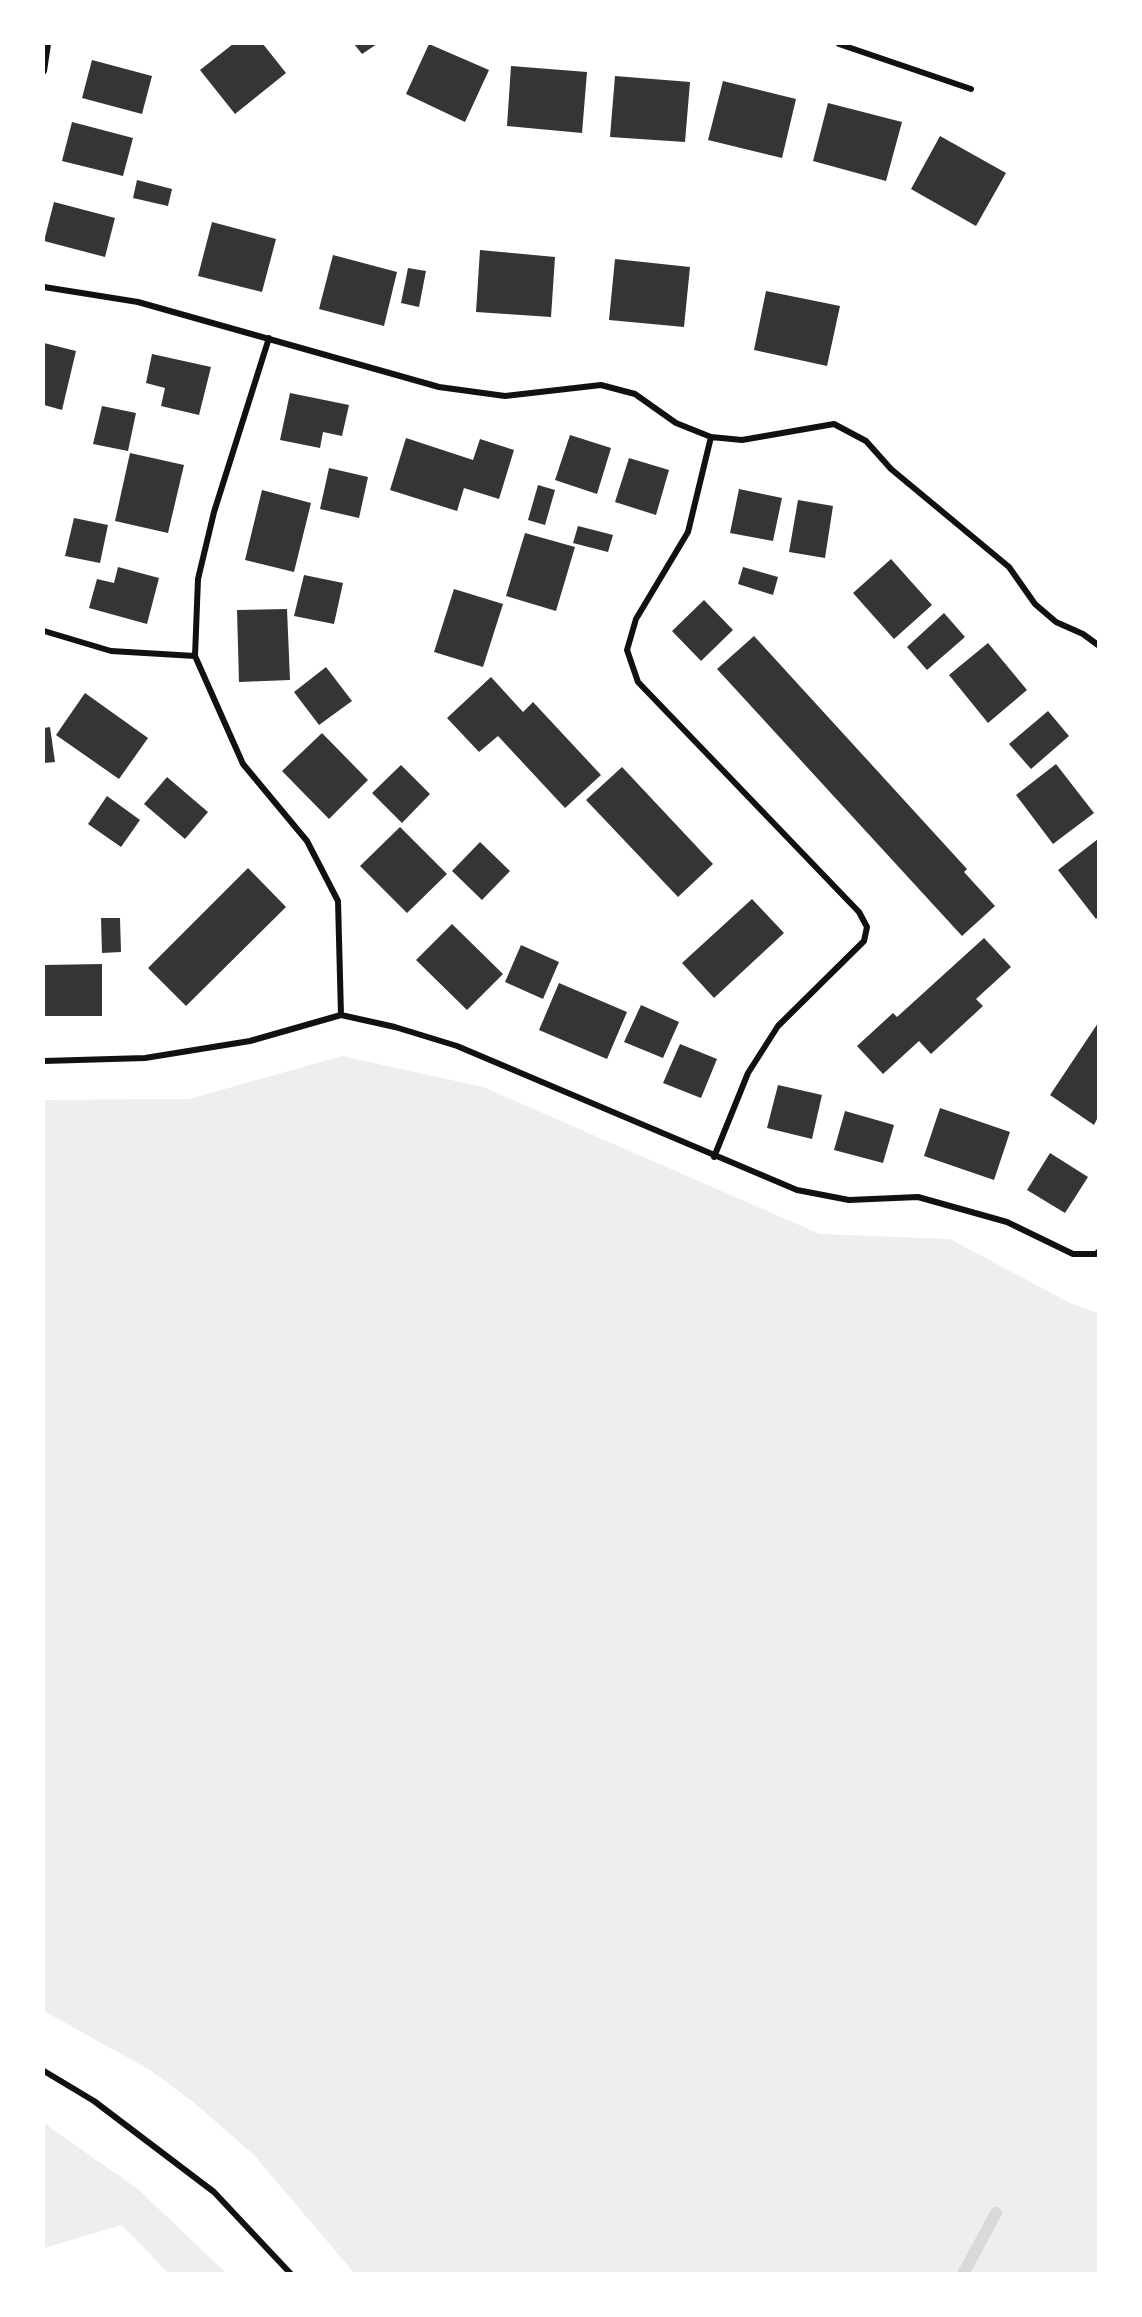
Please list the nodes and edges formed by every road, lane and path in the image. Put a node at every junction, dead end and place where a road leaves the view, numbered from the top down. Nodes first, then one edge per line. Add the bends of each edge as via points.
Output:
1 (48, 44) edge
2 (838, 44) edge
3 (44, 70) edge
4 (971, 89) dead end
5 (44, 287) edge
6 (269, 338) junction
7 (711, 437) junction
8 (44, 631) edge
9 (1098, 645) edge
10 (195, 656) junction
11 (341, 1015) junction
12 (44, 1062) edge
13 (714, 1157) junction
14 (1098, 1251) edge
15 (44, 2071) edge
16 (291, 2274) edge

1 - 3 street
2 - 4 street
5 - 6 street via 138,302
6 - 7 street via 439,387 506,396 601,385 635,393 676,423
6 - 10 street via 214,512 198,579
7 - 9 street via 742,440 834,424 842,428 866,441 891,469 1010,567 1035,604 1056,622
7 - 13 street via 688,532 636,619 627,650 638,682 860,912 867,927 864,941 773,1034 748,1073
8 - 10 street via 111,651
10 - 11 street via 243,764 307,841 338,901
11 - 12 street via 250,1041 145,1058
11 - 13 street via 457,1046
13 - 14 street via 797,1190 849,1200 918,1197 1007,1222 1073,1254
15 - 16 street via 94,2101 214,2192

